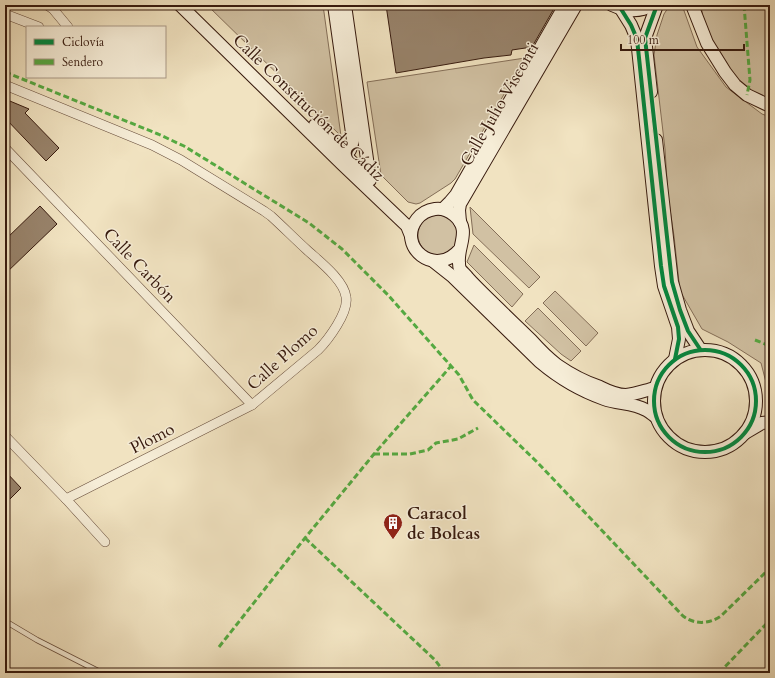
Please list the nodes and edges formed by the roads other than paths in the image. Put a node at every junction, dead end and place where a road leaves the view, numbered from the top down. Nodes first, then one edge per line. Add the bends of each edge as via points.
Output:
1 (47, 5) edge
2 (180, 5) edge
3 (191, 5) edge
4 (334, 5) edge
5 (345, 5) edge
6 (564, 5) edge
7 (576, 5) edge
8 (652, 5) edge
9 (657, 5) edge
10 (692, 5) edge
11 (617, 7) edge
12 (5, 14) edge
13 (36, 26) edge
14 (67, 26) edge
15 (5, 85) edge
16 (770, 106) edge
17 (5, 148) edge
18 (343, 159) junction
19 (370, 180) junction
20 (443, 209) junction
21 (417, 218) junction
22 (460, 222) junction
23 (411, 236) junction
24 (460, 249) junction
25 (433, 261) junction
26 (700, 349) junction
27 (675, 359) junction
28 (655, 388) junction
29 (252, 405) junction
30 (756, 406) junction
31 (770, 416) edge
32 (656, 417) junction
33 (770, 422) edge
34 (745, 433) junction
35 (5, 436) edge
36 (66, 500) junction
37 (105, 542) dead end
38 (5, 621) edge
39 (102, 673) edge

1 - 14 street via 54,9
2 - 18 street, Calle Constitución de Cádiz via 316,138
3 - 18 street, Calle Constitución de Cádiz
4 - 18 street via 353,140 350,150
5 - 19 street
6 - 20 street, Calle Julio Visconti via 456,195
7 - 22 street, Calle Julio Visconti via 460,204
8 - 11 street via 639,10
9 - 26 street via 645,38 672,282 688,331
10 - 16 street via 707,43 724,72 747,95
11 - 27 street via 631,25 637,39 661,266 664,286 678,327 679,339
12 - 13 street
15 - 29 street, Calle Plomo via 152,145 181,160 271,216 333,275 344,289 345,311 329,338
17 - 29 street, Calle Carbón
18 - 19 street, Calle Constitución de Cádiz
18 - 23 street, Calle Constitución de Cádiz via 407,226
19 - 21 street, Calle Constitución de Cádiz via 404,212
20 - 21 street via 426,211
20 - 22 street via 453,214
21 - 23 street
22 - 24 street via 463,233
23 - 25 street via 416,251
24 - 25 street via 450,258
24 - 28 street via 460,268 557,365 591,384 612,392 625,395
25 - 32 street via 552,372 584,391 606,400 636,406
26 - 27 street
26 - 30 street via 730,355 745,368 755,387
27 - 28 street via 663,371
28 - 32 street
29 - 36 street, Plomo
30 - 31 street
30 - 34 street
32 - 34 street via 666,435 673,441 681,447 700,452 720,450 737,441
33 - 34 street via 762,423
35 - 36 street
36 - 37 street
38 - 39 lane

